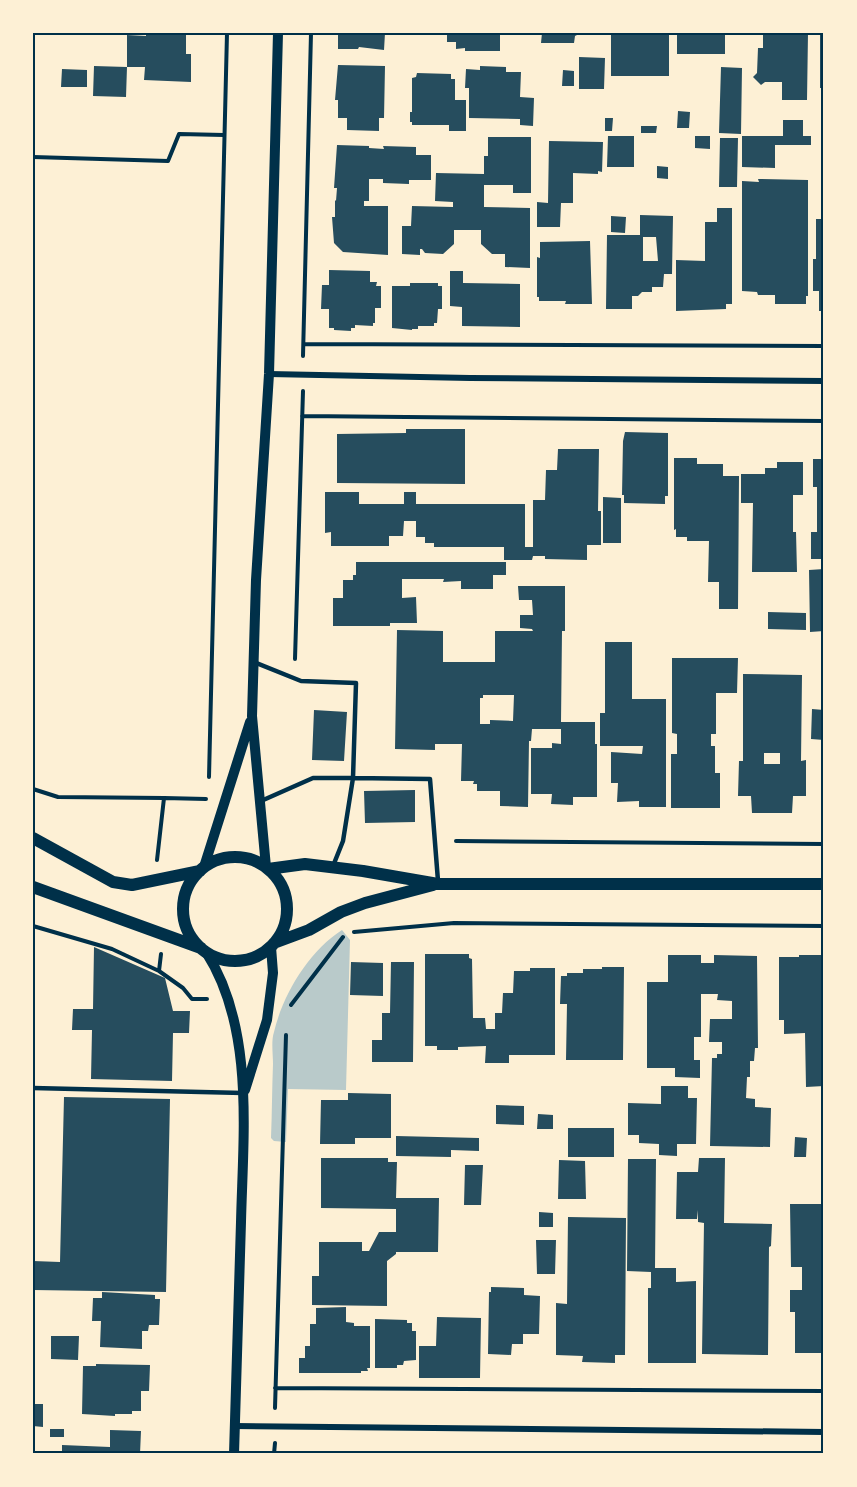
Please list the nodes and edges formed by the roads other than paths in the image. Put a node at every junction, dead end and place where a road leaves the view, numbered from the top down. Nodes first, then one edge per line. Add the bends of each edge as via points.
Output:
1 (278, 33) edge
2 (269, 374) junction
3 (824, 381) edge
4 (254, 662) junction
5 (252, 716) junction
6 (352, 778) junction
7 (260, 802) junction
8 (33, 837) edge
9 (267, 868) junction
10 (332, 868) junction
11 (202, 869) junction
12 (438, 884) junction
13 (824, 884) edge
14 (33, 887) edge
15 (273, 945) junction
16 (204, 950) junction
17 (33, 1088) edge
18 (244, 1093) junction
19 (234, 1426) junction
20 (824, 1432) edge
21 (234, 1454) edge

1 - 2 street
2 - 3 street
2 - 4 street
4 - 5 street
4 - 6 lane via 301,681 356,683
5 - 7 street
5 - 11 street
6 - 7 lane via 313,778
6 - 10 lane via 343,841
6 - 12 lane via 430,779
7 - 9 street
8 - 11 main road via 113,882 132,885
9 - 10 main road via 305,864
9 - 11 main road via 251,859 234,857
9 - 15 main road via 280,881 286,897 283,929
10 - 12 main road
11 - 16 main road via 191,882 184,910 192,938
12 - 13 main road
12 - 15 main road via 365,903
14 - 16 main road
15 - 16 main road via 246,960 218,958
15 - 18 street via 267,1020
16 - 18 street via 219,972 229,1000
17 - 18 lane
18 - 19 street
19 - 20 street
19 - 21 street

